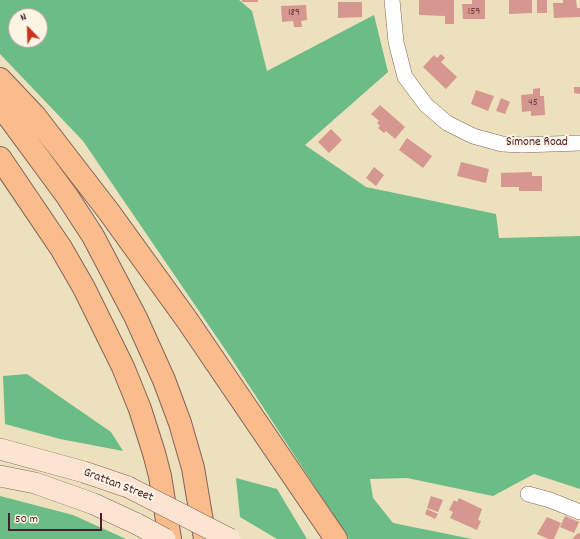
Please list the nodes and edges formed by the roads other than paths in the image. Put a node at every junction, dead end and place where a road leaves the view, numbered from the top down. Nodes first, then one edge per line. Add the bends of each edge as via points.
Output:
1 (392, 0) edge
2 (0, 79) edge
3 (0, 105) edge
4 (580, 143) edge
5 (0, 158) edge
6 (0, 449) edge
7 (0, 476) edge
8 (160, 476) junction
9 (528, 494) dead end
10 (199, 497) junction
11 (580, 512) edge
12 (165, 539) edge
13 (170, 539) edge
14 (205, 539) edge
15 (210, 539) edge
16 (230, 539) edge
17 (336, 539) edge

1 - 4 street, Simone Road via 396,42 405,76 426,105 447,123 472,136 502,144
2 - 17 highway via 35,116 109,212 187,320
3 - 10 highway via 67,196 92,236 136,318 173,402
5 - 8 highway via 61,248 106,332 140,409
6 - 16 main road, Grattan Street, bridge via 128,487
7 - 12 main road, Grattan Street, bridge via 35,484 94,504
8 - 12 highway
8 - 13 highway
9 - 11 street
10 - 14 highway
10 - 15 highway

